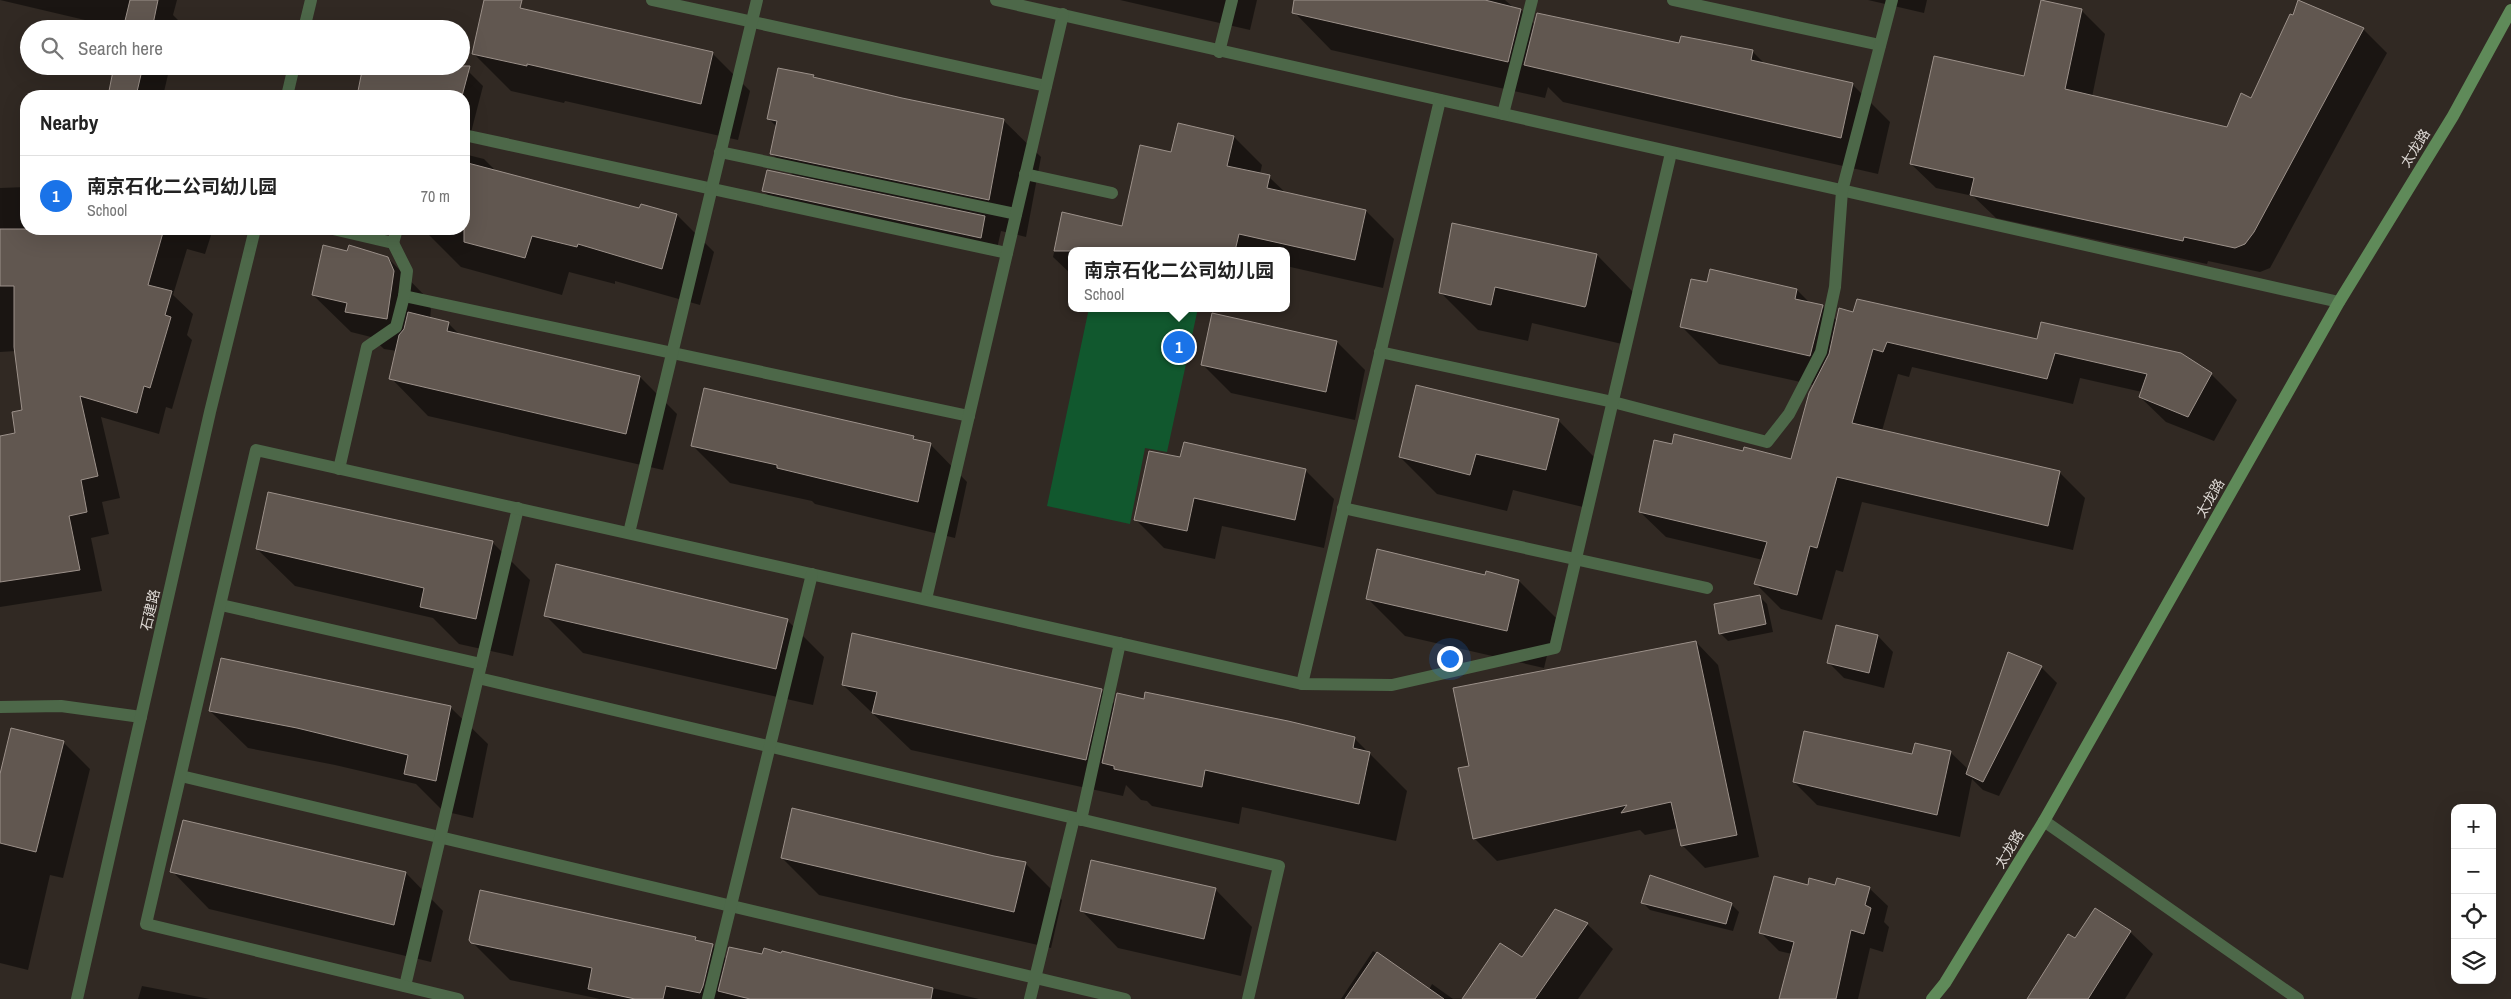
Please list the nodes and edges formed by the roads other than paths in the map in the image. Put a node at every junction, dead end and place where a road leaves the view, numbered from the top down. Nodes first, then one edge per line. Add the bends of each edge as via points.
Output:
1 (311, 0) edge
2 (652, 0) edge
3 (757, 0) edge
4 (996, 0) edge
5 (1232, 0) edge
6 (1532, 0) edge
7 (1673, 0) edge
8 (1892, 0) edge
9 (2511, 10) edge
10 (1063, 14) junction
11 (306, 20) edge
12 (752, 22) junction
13 (1880, 45) junction
14 (1219, 52) junction
15 (292, 75) edge
16 (1046, 86) junction
17 (288, 90) edge
18 (1440, 100) junction
19 (1503, 114) junction
20 (470, 135) edge
21 (720, 152) junction
22 (1670, 153) junction
23 (1026, 174) junction
24 (712, 189) junction
25 (1842, 191) junction
26 (1112, 193) dead end
27 (1016, 214) junction
28 (254, 235) edge
29 (358, 235) edge
30 (395, 235) edge
31 (393, 243) junction
32 (1007, 253) junction
33 (404, 296) junction
34 (2339, 302) junction
35 (1380, 352) junction
36 (672, 353) junction
37 (1613, 402) junction
38 (969, 416) junction
39 (339, 469) junction
40 (518, 508) junction
41 (1343, 508) junction
42 (629, 534) junction
43 (1576, 559) junction
44 (812, 574) junction
45 (1707, 588) dead end
46 (926, 599) junction
47 (221, 605) junction
48 (1120, 643) junction
49 (481, 664) junction
50 (478, 678) junction
51 (1302, 684) junction
52 (0, 707) edge
53 (141, 717) junction
54 (770, 747) junction
55 (181, 776) junction
56 (1077, 819) junction
57 (2044, 821) junction
58 (440, 838) junction
59 (731, 906) junction
60 (1035, 978) junction
61 (406, 986) junction
62 (77, 999) edge
63 (458, 999) edge
64 (708, 999) edge
65 (1030, 999) edge
66 (1125, 999) edge
67 (1248, 999) edge
68 (1932, 999) edge
69 (2298, 999) edge

1 - 11 street
2 - 12 street
3 - 12 street
4 - 10 street
5 - 14 street
6 - 19 street
7 - 13 street
8 - 13 street
9 - 34 street, 太龙路 via 2453,116
10 - 14 street
10 - 16 street
12 - 16 street
12 - 21 street
13 - 25 street
14 - 18 street
15 - 17 street
16 - 23 street
18 - 19 street
18 - 35 street
19 - 22 street
20 - 24 street
21 - 24 street
21 - 27 street
22 - 25 street
22 - 37 street
23 - 26 street
23 - 27 street
24 - 32 street
24 - 36 street
25 - 34 street
25 - 37 street via 1835,287 1821,352 1789,414 1767,442
27 - 32 street
28 - 53 street, 石建路
29 - 31 street
30 - 31 street
31 - 33 street via 407,271
32 - 38 street
33 - 36 street
33 - 39 street via 396,327 367,347
34 - 57 street, 太龙路
35 - 37 street
35 - 41 street
36 - 38 street
36 - 42 street
37 - 43 street
38 - 46 street
39 - 40 street
39 - 47 street via 256,450
40 - 42 street
40 - 49 street
41 - 43 street
41 - 51 street
42 - 44 street
43 - 45 street
43 - 51 street via 1555,648 1392,685
44 - 46 street
44 - 54 street
46 - 48 street
47 - 49 street
47 - 55 street
48 - 51 street
48 - 56 street
49 - 50 street
50 - 54 street
50 - 58 street
52 - 53 street via 61,706
53 - 62 street, 石建路
54 - 56 street
54 - 59 street
55 - 58 street
55 - 61 street via 146,924
56 - 60 street
56 - 67 street via 1279,866
57 - 68 street, 太龙路
57 - 69 street
58 - 59 street
58 - 61 street
59 - 60 street
59 - 64 street
60 - 65 street
60 - 66 street
61 - 63 street

